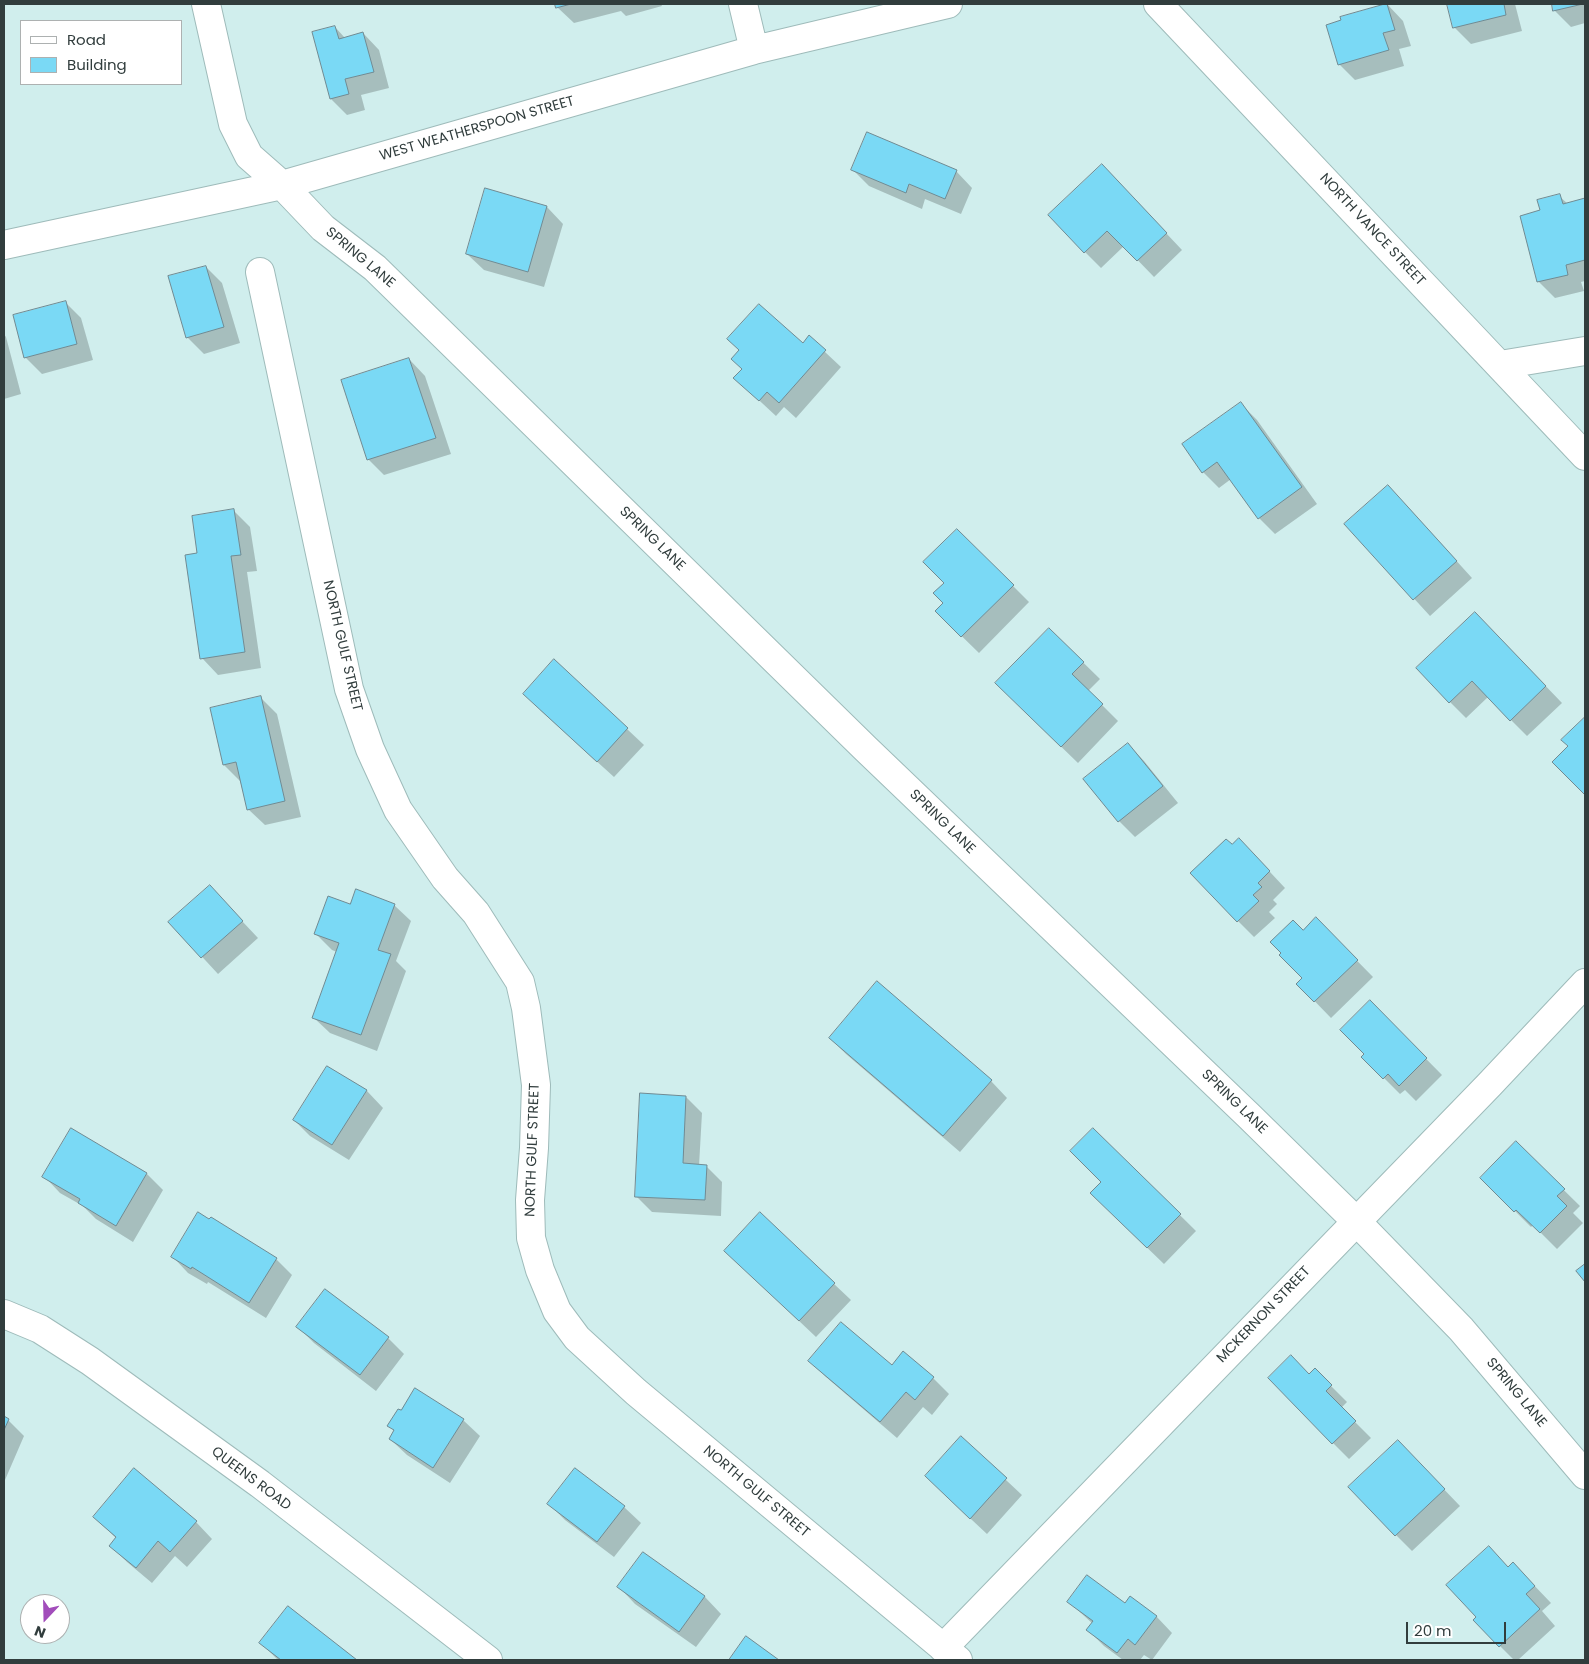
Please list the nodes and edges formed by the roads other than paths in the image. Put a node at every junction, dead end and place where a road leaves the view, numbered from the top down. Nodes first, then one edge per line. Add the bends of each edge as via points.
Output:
1 (206, 4) edge
2 (743, 4) edge
3 (948, 4) edge
4 (1158, 4) edge
5 (754, 50) junction
6 (282, 185) junction
7 (4, 245) edge
8 (260, 272) dead end
9 (1585, 351) edge
10 (1500, 365) junction
11 (1585, 456) edge
12 (1585, 983) edge
13 (1356, 1221) junction
14 (4, 1314) edge
15 (1585, 1475) edge
16 (950, 1654) edge
17 (488, 1660) edge

1 - 6 street via 233,124 249,156
2 - 5 street
3 - 5 street, WEST WEATHERSPOON STREET
4 - 10 street, NORTH VANCE STREET
5 - 6 street, WEST WEATHERSPOON STREET
6 - 7 street, WEST WEATHERSPOON STREET
6 - 13 street, SPRING LANE via 323,228 382,275 872,755
8 - 16 street, NORTH GULF STREET via 349,689 370,749 398,810 445,878 476,913 520,982 536,1085 531,1238 557,1311 577,1338 636,1392
9 - 10 street
10 - 11 street, NORTH VANCE STREET
12 - 13 street, MCKERNON STREET
13 - 15 street, SPRING LANE via 1461,1329
13 - 16 street, MCKERNON STREET
14 - 17 street, QUEENS ROAD via 40,1329 90,1361 260,1484

